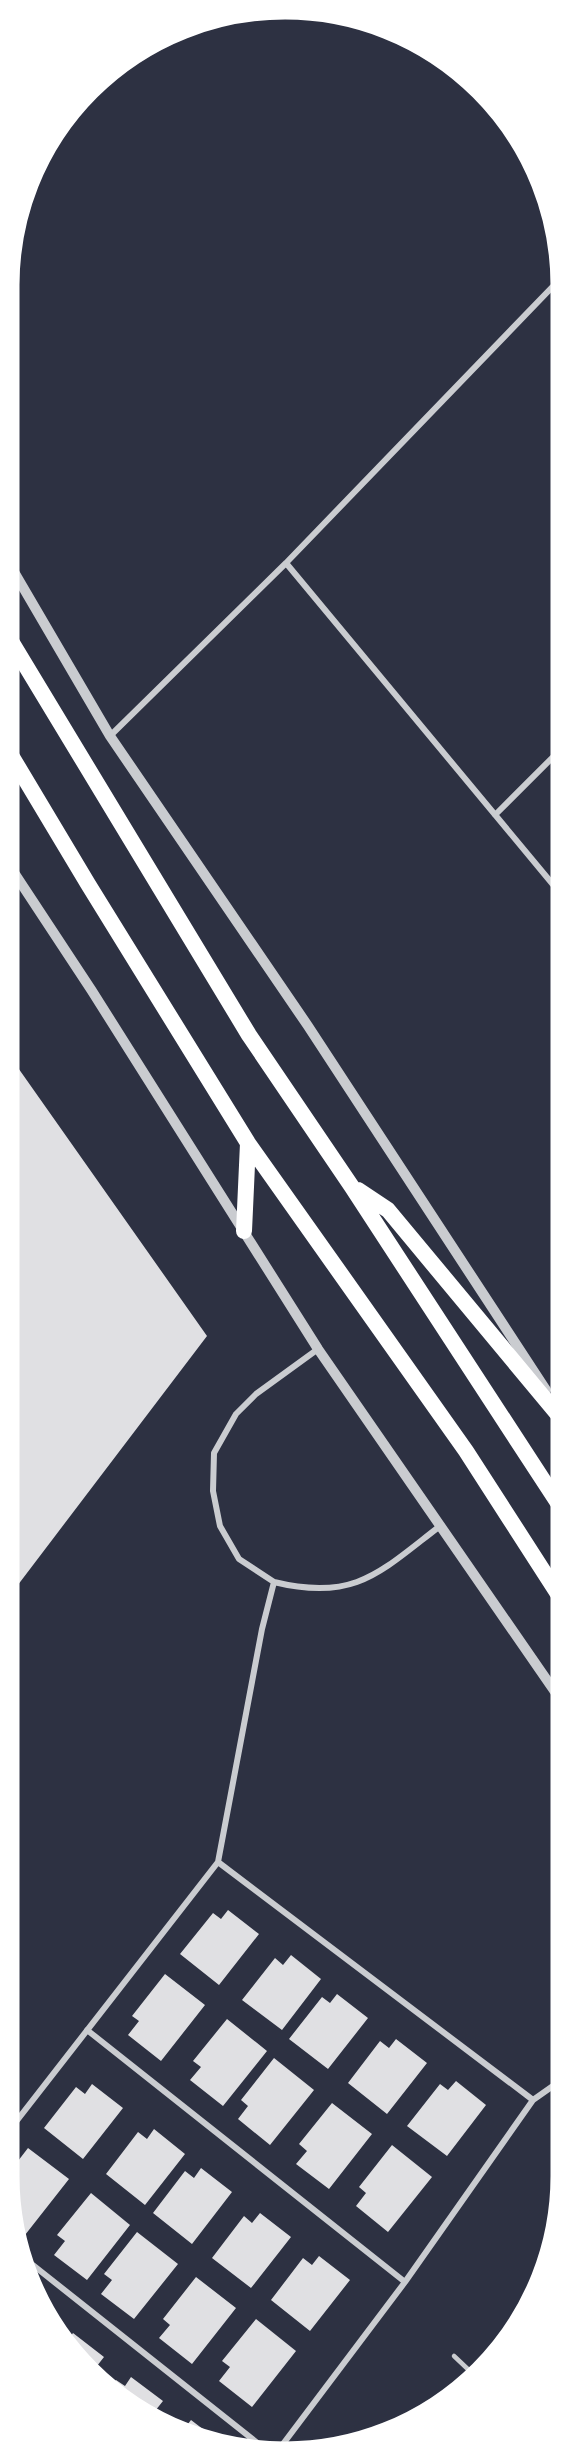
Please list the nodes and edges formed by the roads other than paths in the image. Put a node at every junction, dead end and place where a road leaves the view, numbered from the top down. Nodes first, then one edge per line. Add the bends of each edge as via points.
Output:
1 (552, 287) edge
2 (286, 563) junction
3 (18, 580) edge
4 (18, 653) edge
5 (110, 735) junction
6 (552, 758) edge
7 (18, 766) edge
8 (18, 773) edge
9 (25, 777) junction
10 (495, 815) junction
11 (18, 880) edge
12 (552, 884) edge
13 (248, 1143) junction
14 (352, 1186) junction
15 (244, 1231) junction
16 (318, 1349) junction
17 (552, 1400) edge
18 (552, 1407) edge
19 (552, 1493) edge
20 (440, 1526) junction
21 (274, 1582) junction
22 (552, 1585) edge
23 (552, 1687) edge
24 (219, 1862) junction
25 (87, 2030) junction
26 (552, 2086) edge
27 (533, 2100) junction
28 (18, 2119) edge
29 (33, 2265) edge
30 (405, 2282) junction
31 (454, 2356) dead end
32 (469, 2370) edge
33 (257, 2441) edge
34 (284, 2443) edge

1 - 2 street
2 - 5 street
2 - 10 street
3 - 5 street
4 - 14 highway via 249,1035
5 - 17 street via 314,1036
6 - 10 street
7 - 9 highway
8 - 9 highway
9 - 13 highway
10 - 12 street
11 - 15 street
13 - 15 highway
13 - 22 highway via 466,1451
14 - 18 highway via 388,1210
14 - 19 highway
15 - 16 street
16 - 20 street
16 - 21 street via 256,1394 236,1414 214,1453 213,1491 220,1526 239,1559
20 - 21 street via 361,1582 319,1589
20 - 23 street
21 - 24 street
24 - 25 street
24 - 27 street
25 - 28 street
25 - 30 street
26 - 27 street
27 - 30 street
29 - 33 street
30 - 34 street
31 - 32 lane

